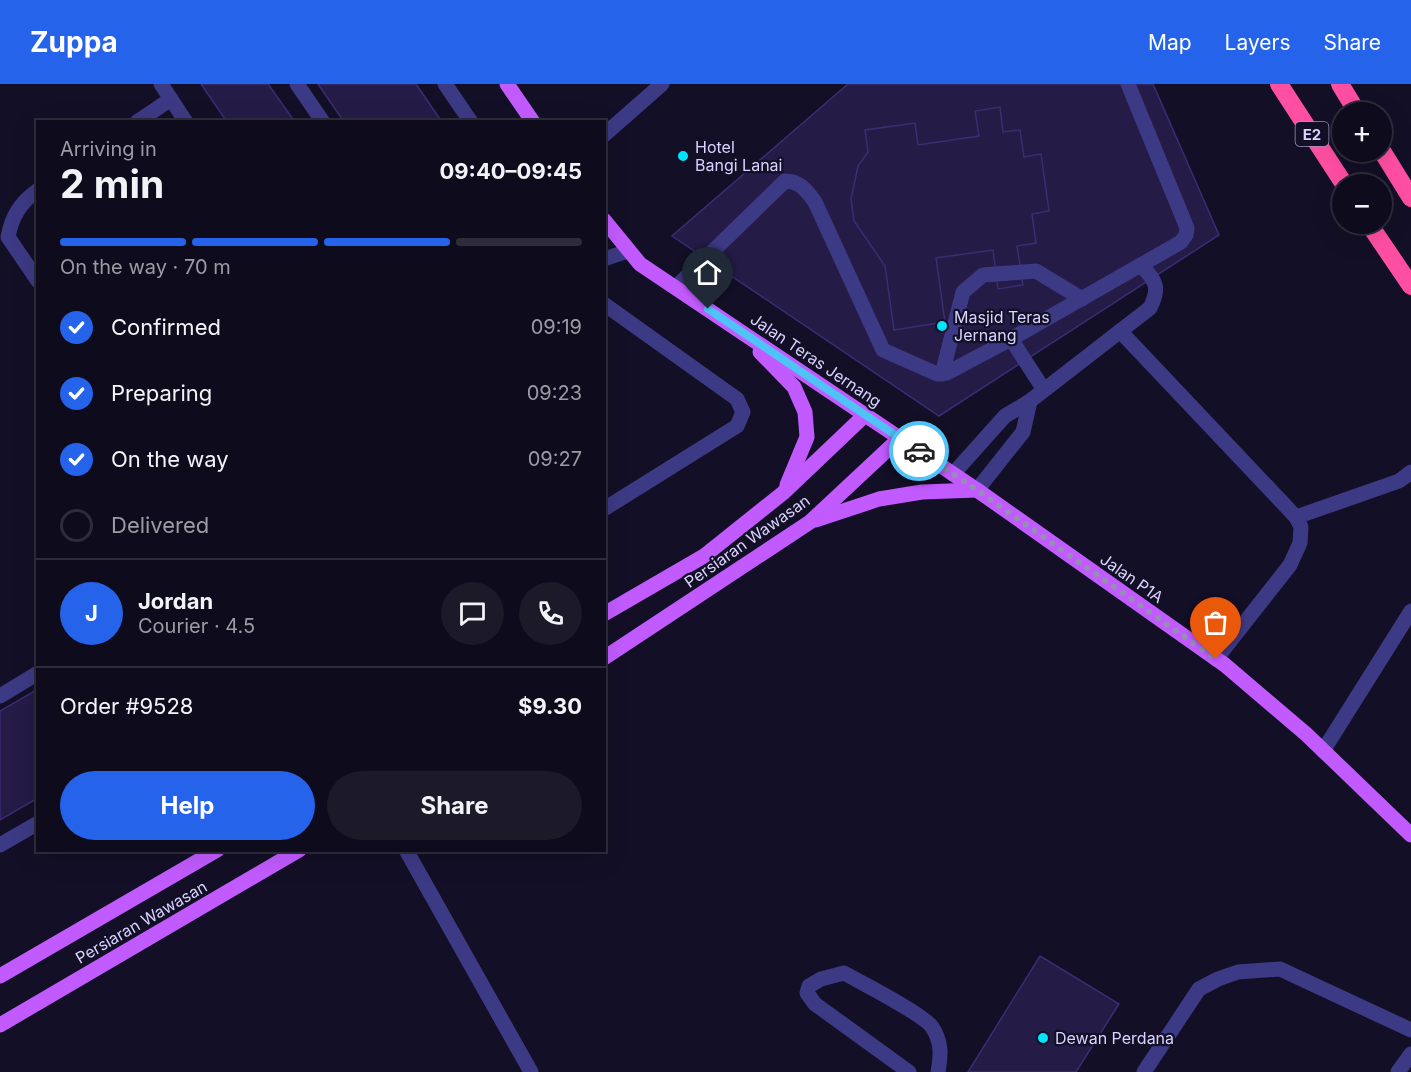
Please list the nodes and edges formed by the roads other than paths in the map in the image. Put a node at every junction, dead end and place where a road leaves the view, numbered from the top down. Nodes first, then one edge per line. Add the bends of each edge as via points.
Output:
1 (297, 84) edge
2 (445, 84) edge
3 (507, 84) edge
4 (662, 84) edge
5 (1128, 84) edge
6 (1279, 84) edge
7 (1340, 84) edge
8 (166, 89) edge
9 (1351, 102) edge
10 (139, 120) edge
11 (185, 120) edge
12 (322, 120) edge
13 (470, 120) edge
14 (532, 120) edge
15 (606, 133) edge
16 (1389, 162) edge
17 (1338, 174) edge
18 (36, 191) edge
19 (1411, 198) edge
20 (606, 223) edge
21 (1376, 234) edge
22 (628, 251) junction
23 (606, 258) edge
24 (1141, 265) junction
25 (36, 278) edge
26 (1411, 286) edge
27 (676, 287) junction
28 (1082, 299) junction
29 (606, 305) edge
30 (739, 331) junction
31 (1120, 331) junction
32 (1011, 339) junction
33 (942, 374) junction
34 (1044, 390) junction
35 (1030, 401) junction
36 (865, 415) junction
37 (900, 438) junction
38 (1411, 472) edge
39 (953, 474) junction
40 (977, 490) junction
41 (783, 493) junction
42 (606, 508) edge
43 (1296, 517) junction
44 (810, 522) junction
45 (1411, 611) edge
46 (606, 613) edge
47 (606, 657) edge
48 (1216, 659) junction
49 (36, 674) edge
50 (0, 696) edge
51 (1323, 751) junction
52 (36, 824) edge
53 (1411, 835) edge
54 (0, 845) edge
55 (214, 852) edge
56 (296, 852) edge
57 (407, 852) edge
58 (0, 976) edge
59 (2, 1023) edge
60 (1411, 1030) edge
61 (1411, 1054) edge
62 (531, 1072) edge
63 (909, 1072) edge
64 (938, 1072) edge
65 (1144, 1072) edge
66 (1398, 1072) edge

1 - 12 street
2 - 13 street
3 - 14 main road
4 - 15 street
5 - 24 street via 1187,228 1181,242
6 - 17 highway, E2
7 - 9 highway
8 - 10 street
8 - 11 street
16 - 19 highway
18 - 25 street via 25,199 12,219 8,237
20 - 22 main road, Jalan Teras Jernang
21 - 26 highway
22 - 23 street
22 - 27 main road, Jalan Teras Jernang via 640,264
24 - 28 street
24 - 31 street via 1155,282 1157,295 1150,308
27 - 30 main road, Jalan Teras Jernang
27 - 33 street via 785,181 795,181 815,202 883,350
28 - 32 street
28 - 33 street via 1036,271 983,275 963,292
29 - 42 street via 737,399 743,412 737,426
30 - 36 main road, Jalan Teras Jernang
30 - 41 main road via 794,387 805,412 807,437
31 - 34 street
31 - 43 street
32 - 33 street
32 - 34 street
34 - 35 street
35 - 39 street via 1005,417
35 - 40 street via 1023,432
36 - 37 main road, Jalan Teras Jernang
36 - 41 main road, Persiaran Wawasan
37 - 39 main road, Jalan P1A
37 - 44 main road, Persiaran Wawasan
38 - 43 street via 1399,481
39 - 40 main road, Jalan P1A
40 - 44 main road via 922,492 879,499
40 - 48 main road, Jalan P1A
41 - 46 main road, Persiaran Wawasan via 704,556
43 - 48 street via 1301,527 1300,543 1290,565
44 - 47 main road, Persiaran Wawasan
45 - 51 street
48 - 51 main road, Jalan P1A
49 - 50 street
51 - 53 main road, Jalan P1A
52 - 54 street
55 - 58 main road, Persiaran Wawasan
56 - 59 main road, Persiaran Wawasan
57 - 62 street
60 - 65 street via 1280,969 1238,972 1199,989
61 - 66 street
63 - 64 street via 815,1004 807,993 809,986 844,973 927,1022 939,1043

